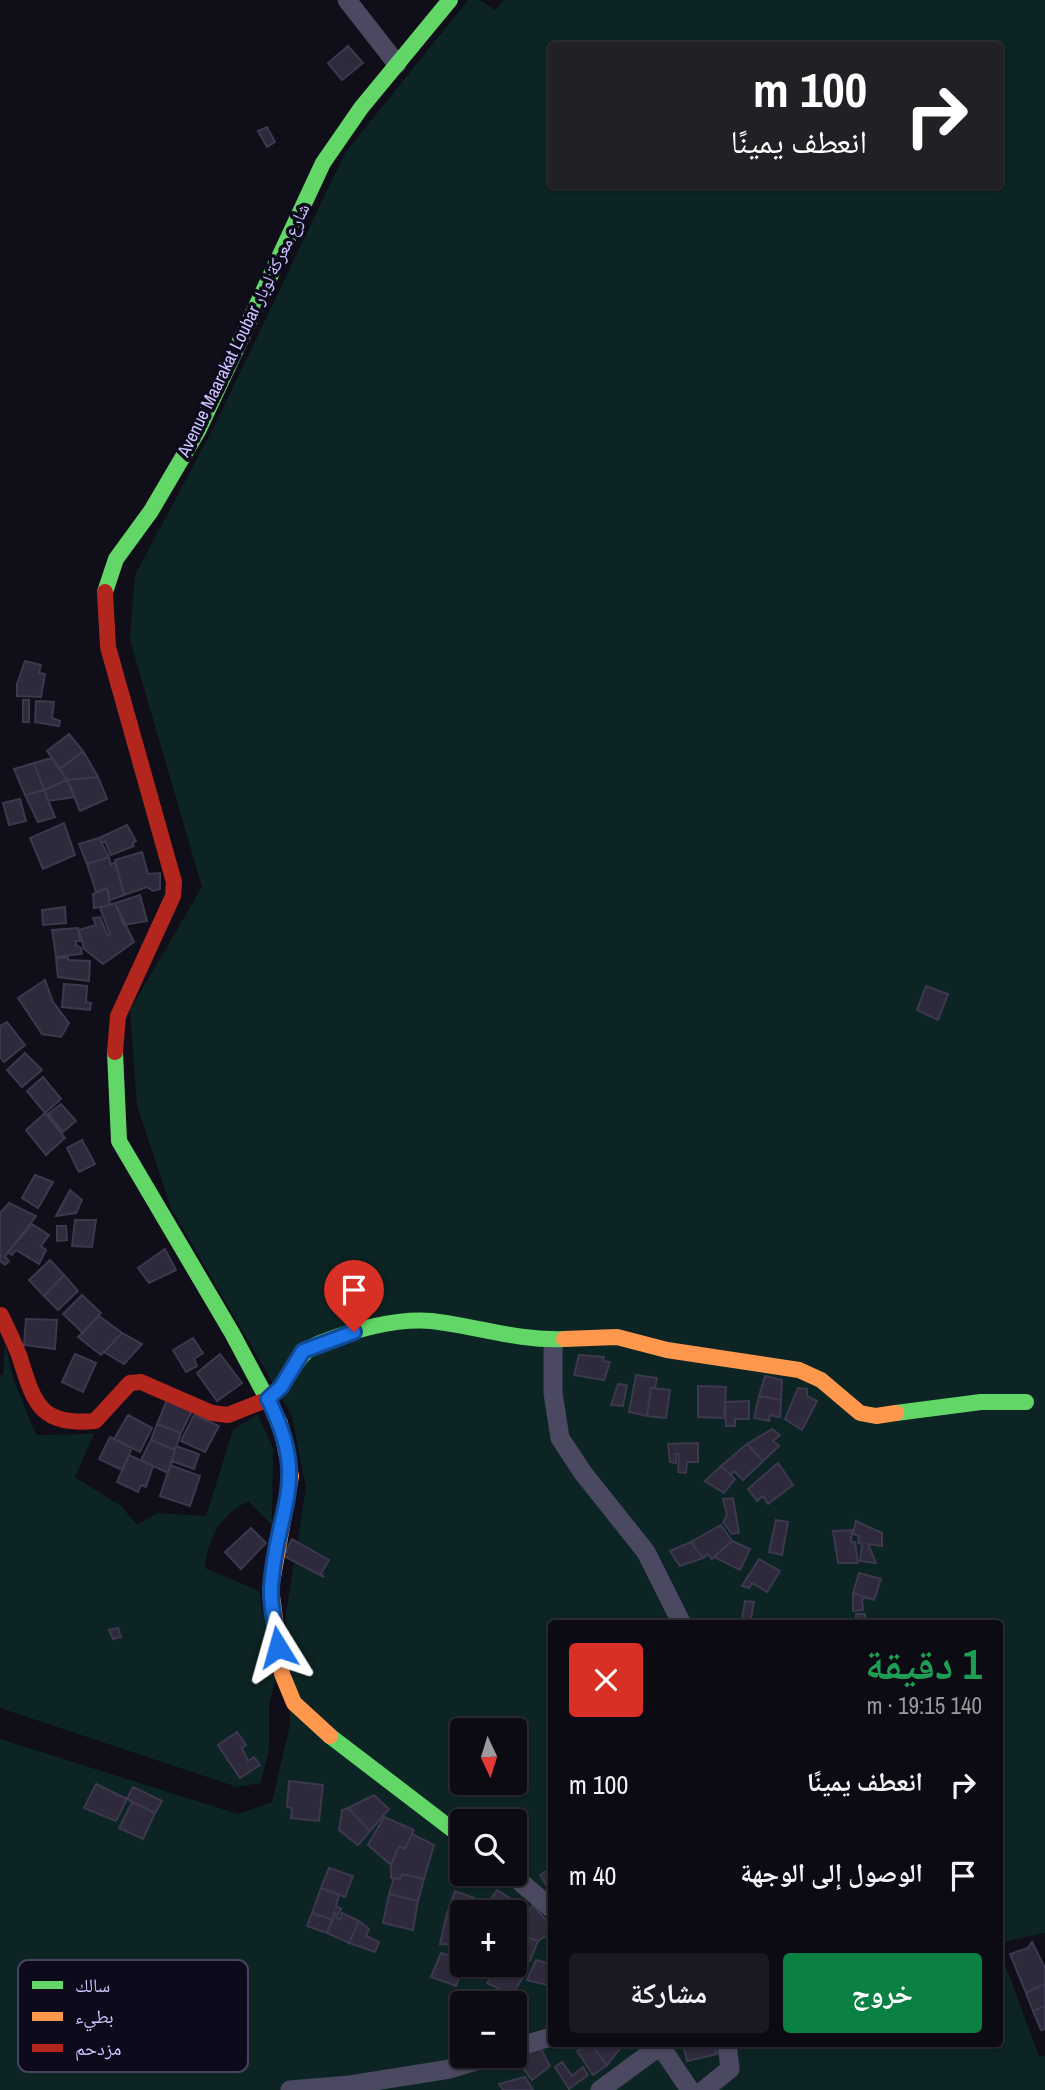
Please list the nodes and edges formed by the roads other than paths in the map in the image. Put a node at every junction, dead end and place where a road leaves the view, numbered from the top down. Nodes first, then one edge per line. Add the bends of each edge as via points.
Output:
1 (347, 0) edge
2 (450, 0) edge
3 (397, 64) junction
4 (1, 1315) edge
5 (553, 1340) junction
6 (268, 1399) junction
7 (1026, 1402) dead end
8 (680, 1620) edge
9 (450, 1828) edge
10 (525, 1886) edge
11 (548, 1905) edge
12 (548, 2038) edge
13 (527, 2044) edge
14 (657, 2047) edge
15 (661, 2047) edge
16 (727, 2047) edge
17 (453, 2068) edge
18 (290, 2090) edge
19 (600, 2090) edge
20 (690, 2090) edge
21 (704, 2090) edge

1 - 3 street
2 - 3 street, Avenue Maarakat Loubar شارع معركة لوبار
3 - 6 street, Avenue Maarakat Loubar شارع معركة لوبار via 323,163 198,431 151,511 116,559 104,597 108,647 174,882 173,897 118,1016 119,1141
4 - 6 street via 30,1395 55,1418 95,1421 130,1383 141,1382 212,1413 228,1415
5 - 6 street via 516,1338 429,1321 381,1324 303,1351
5 - 7 street via 617,1337 667,1350 799,1370 821,1380 860,1413 876,1416 981,1402
5 - 8 street via 553,1393 560,1438 646,1552
6 - 9 street, Avenue Maarakat Loubar شارع معركة لوبار via 280,1423 290,1463 290,1491 271,1588 288,1692 308,1719
10 - 11 street
12 - 13 street
14 - 19 street
15 - 20 street
16 - 21 street via 730,2069
17 - 18 street

